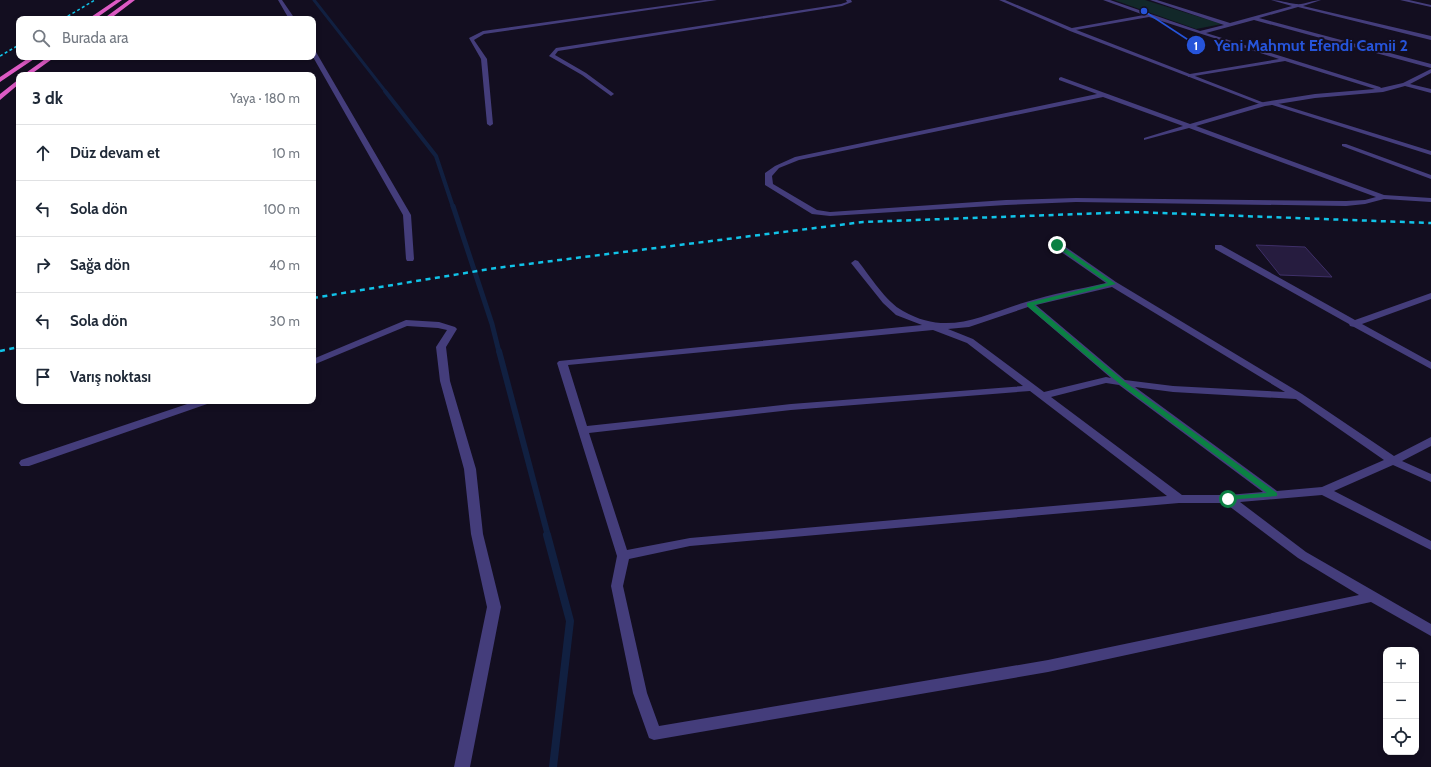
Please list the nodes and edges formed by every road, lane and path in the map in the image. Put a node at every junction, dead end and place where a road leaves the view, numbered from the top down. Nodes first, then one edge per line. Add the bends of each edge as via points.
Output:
1 (119, 0) edge
2 (132, 0) edge
3 (280, 0) edge
4 (715, 0) edge
5 (848, 0) edge
6 (1001, 0) edge
7 (1105, 0) edge
8 (1152, 0) edge
9 (1273, 0) edge
10 (1320, 0) edge
11 (1402, 0) edge
12 (1298, 6) junction
13 (1431, 6) edge
14 (1149, 15) junction
15 (95, 16) edge
16 (110, 16) edge
17 (290, 16) edge
18 (1252, 18) junction
19 (1230, 25) junction
20 (1072, 30) junction
21 (1200, 33) junction
22 (1431, 38) edge
23 (316, 57) edge
24 (30, 60) edge
25 (48, 60) edge
26 (1285, 60) junction
27 (1431, 66) edge
28 (1431, 71) edge
29 (30, 72) edge
30 (1190, 76) junction
31 (1061, 79) dead end
32 (0, 80) edge
33 (16, 84) edge
34 (1405, 84) junction
35 (1384, 90) junction
36 (1431, 91) edge
37 (611, 94) dead end
38 (1102, 95) junction
39 (0, 98) edge
40 (1268, 104) junction
41 (490, 124) dead end
42 (1193, 126) junction
43 (1146, 139) dead end
44 (1344, 145) dead end
45 (1431, 153) edge
46 (1431, 177) edge
47 (1383, 197) junction
48 (1431, 200) edge
49 (1057, 245) dead end
50 (1218, 247) dead end
51 (410, 259) dead end
52 (855, 263) dead end
53 (1113, 284) junction
54 (1431, 296) edge
55 (1030, 304) junction
56 (1353, 324) junction
57 (933, 327) junction
58 (316, 361) edge
59 (1431, 366) edge
60 (1123, 383) junction
61 (1032, 388) junction
62 (1042, 396) junction
63 (1298, 396) junction
64 (197, 404) edge
65 (584, 430) junction
66 (1431, 441) edge
67 (1393, 460) junction
68 (25, 463) dead end
69 (1431, 478) edge
70 (1324, 491) junction
71 (1274, 495) junction
72 (1179, 499) junction
73 (1228, 499) junction
74 (1431, 546) edge
75 (623, 556) junction
76 (1372, 597) junction
77 (1431, 631) edge
78 (462, 767) edge

1 - 15 highway
2 - 16 highway
3 - 17 street
4 - 41 street via 483,33 471,39 484,59
5 - 37 street via 850,2 842,5 556,50 552,56 584,74
6 - 20 street
7 - 14 street
8 - 19 street
9 - 12 street
10 - 12 street
11 - 13 street
12 - 18 street
12 - 22 street
14 - 20 street
14 - 21 street
18 - 19 street
18 - 27 street
19 - 21 street
20 - 30 street
21 - 26 street
23 - 51 street via 407,215
24 - 32 highway
25 - 29 highway
26 - 30 street
26 - 35 street
28 - 34 street
30 - 40 street
31 - 38 street
33 - 39 highway
34 - 35 street
34 - 36 street
35 - 40 street via 1315,96
38 - 42 street
38 - 47 street via 797,158 777,167 768,175 769,184 815,212 830,214 1102,200 1218,204 1346,203 1374,201
40 - 42 street
40 - 45 street
42 - 43 street
42 - 47 street
44 - 46 street
47 - 48 street
49 - 53 street
50 - 56 street
52 - 57 street via 899,313
53 - 55 street
53 - 63 street
54 - 56 street
55 - 57 street via 966,325
55 - 60 street
56 - 59 street
57 - 61 street via 970,341
57 - 65 street via 562,363
58 - 78 street via 406,323 439,325 452,329 441,347 445,381 470,469 477,534 494,607
60 - 62 street via 1106,380
60 - 63 street via 1173,389
60 - 71 street
61 - 62 street
61 - 65 street via 791,407
62 - 72 street
63 - 67 street
64 - 68 street
65 - 75 street
66 - 67 street
67 - 69 street
67 - 70 street
70 - 71 street
70 - 74 street
71 - 73 street
72 - 73 street
72 - 75 street via 690,542
73 - 76 street via 1302,555
75 - 76 street via 617,586 640,693 654,733 1048,666
76 - 77 street

